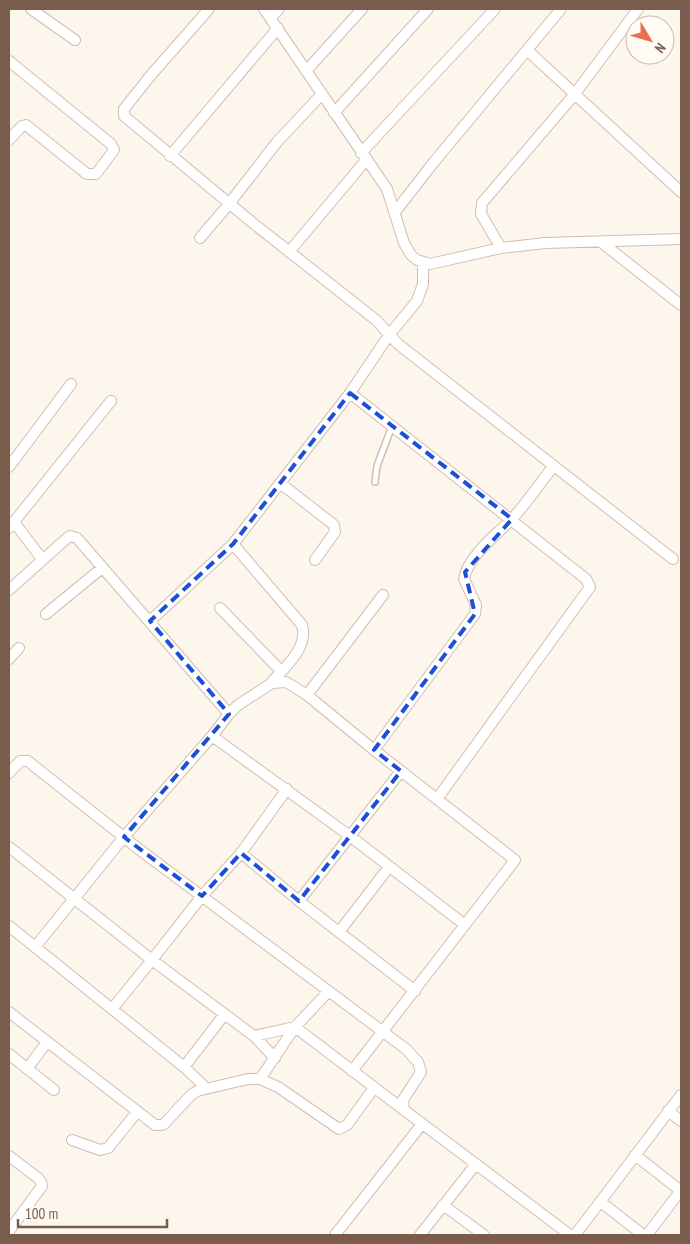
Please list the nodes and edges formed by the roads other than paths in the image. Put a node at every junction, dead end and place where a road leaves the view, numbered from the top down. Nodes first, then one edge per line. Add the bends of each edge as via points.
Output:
1 (31, 9) edge
2 (209, 9) edge
3 (264, 9) edge
4 (279, 9) edge
5 (362, 9) edge
6 (428, 9) edge
7 (495, 9) edge
8 (561, 9) edge
9 (638, 9) edge
10 (271, 17) junction
11 (278, 28) junction
12 (76, 40) dead end
13 (527, 50) junction
14 (9, 61) edge
15 (306, 70) junction
16 (322, 94) junction
17 (574, 95) junction
18 (334, 113) junction
19 (9, 140) edge
20 (170, 156) junction
21 (364, 156) junction
22 (681, 192) edge
23 (229, 204) junction
24 (395, 212) junction
25 (200, 238) dead end
26 (681, 239) edge
27 (601, 242) junction
28 (501, 248) junction
29 (289, 252) junction
30 (423, 263) junction
31 (681, 306) edge
32 (389, 335) junction
33 (71, 384) dead end
34 (350, 393) junction
35 (111, 402) dead end
36 (392, 426) junction
37 (9, 467) edge
38 (552, 467) junction
39 (374, 482) dead end
40 (280, 483) junction
41 (512, 519) junction
42 (11, 525) edge
43 (234, 544) junction
44 (42, 559) junction
45 (673, 559) dead end
46 (314, 560) dead end
47 (102, 568) junction
48 (9, 590) edge
49 (383, 595) dead end
50 (220, 608) dead end
51 (46, 614) dead end
52 (150, 621) junction
53 (19, 648) dead end
54 (9, 659) edge
55 (281, 671) junction
56 (269, 685) junction
57 (307, 695) junction
58 (229, 714) junction
59 (212, 736) junction
60 (374, 750) junction
61 (10, 769) edge
62 (401, 771) junction
63 (287, 789) junction
64 (437, 799) junction
65 (350, 836) junction
66 (124, 837) junction
67 (9, 847) edge
68 (241, 853) junction
69 (389, 867) junction
70 (202, 896) junction
71 (75, 899) junction
72 (299, 901) junction
73 (465, 925) junction
74 (9, 926) edge
75 (339, 932) junction
76 (35, 947) junction
77 (152, 960) junction
78 (415, 991) junction
79 (328, 992) junction
80 (112, 1009) junction
81 (9, 1012) edge
82 (224, 1015) junction
83 (295, 1027) junction
84 (382, 1033) junction
85 (254, 1036) junction
86 (47, 1042) junction
87 (9, 1054) edge
88 (275, 1058) junction
89 (184, 1067) junction
90 (27, 1069) junction
91 (352, 1071) junction
92 (260, 1078) junction
93 (206, 1088) junction
94 (374, 1088) junction
95 (54, 1090) dead end
96 (681, 1095) edge
97 (404, 1110) junction
98 (668, 1111) junction
99 (137, 1112) junction
100 (681, 1121) edge
101 (422, 1124) junction
102 (72, 1140) dead end
103 (636, 1155) junction
104 (9, 1156) edge
105 (476, 1164) junction
106 (681, 1191) edge
107 (601, 1202) junction
108 (443, 1205) junction
109 (10, 1226) edge
110 (335, 1235) edge
111 (420, 1235) edge
112 (484, 1235) edge
113 (570, 1235) edge
114 (575, 1235) edge
115 (643, 1235) edge
116 (647, 1235) edge

1 - 12 street
2 - 20 street via 124,109 124,116
3 - 10 street
4 - 10 street
5 - 15 street
6 - 18 street
7 - 21 street
8 - 13 street
9 - 17 street
10 - 11 street
11 - 15 street
11 - 20 street
13 - 17 street
13 - 24 street
14 - 19 street via 111,144 114,150 96,174 91,175 26,126 22,126
15 - 16 street
16 - 18 street
16 - 23 street via 277,142
17 - 22 street
17 - 28 street via 482,203 481,214
18 - 21 street
20 - 23 street
21 - 24 street via 388,189
21 - 29 street
23 - 25 street
23 - 29 street
24 - 30 street via 404,243 411,255
26 - 27 street
27 - 28 street
27 - 31 street
28 - 30 street
29 - 32 street via 372,316
30 - 32 street via 422,291
32 - 34 street
32 - 38 street
33 - 37 street
34 - 36 street
34 - 40 street
35 - 42 street
36 - 39 lane
36 - 41 street
38 - 41 street
38 - 45 street
40 - 43 street
40 - 46 street via 334,525 335,532
41 - 60 street via 465,572 464,579 476,606 474,614
41 - 64 street via 586,579 590,587
42 - 44 street
43 - 52 street
43 - 55 street via 302,625 301,645
44 - 47 street via 66,538 74,536
44 - 48 street
47 - 51 street
47 - 52 street
49 - 57 street
50 - 55 street
52 - 58 street
53 - 54 street
55 - 56 street
56 - 57 street via 286,682
56 - 58 street
57 - 60 street
58 - 59 street
59 - 63 street
59 - 66 street
60 - 62 street
61 - 66 street via 20,761 28,761
62 - 64 street
62 - 65 street
63 - 65 street
63 - 68 street
64 - 73 street via 515,860
65 - 69 street
65 - 72 street
66 - 70 street
66 - 71 street
67 - 71 street
68 - 70 street
68 - 72 street
69 - 73 street
69 - 75 street
70 - 77 street
70 - 79 street
71 - 76 street
71 - 77 street
72 - 75 street
73 - 78 street
74 - 76 street
75 - 78 street
76 - 80 street
77 - 80 street
77 - 82 street
78 - 84 street
79 - 83 street
79 - 84 street
80 - 89 street
81 - 86 street
82 - 85 street
82 - 89 street
83 - 85 street
83 - 88 street
83 - 91 street
84 - 91 street
84 - 97 street via 414,1057 421,1068 418,1079 403,1100
85 - 88 street
86 - 90 street
86 - 99 street
87 - 90 street
88 - 92 street
89 - 93 street
90 - 95 street
91 - 94 street
92 - 93 street
92 - 94 street via 278,1086 339,1129 347,1125
93 - 99 street via 191,1095 160,1126
94 - 97 street
96 - 98 street
97 - 101 street
98 - 100 street
98 - 103 street
99 - 102 street via 105,1150
101 - 105 street
101 - 110 street
103 - 106 street
103 - 107 street
104 - 109 street via 38,1178 42,1186
105 - 108 street
105 - 113 street
106 - 116 street
107 - 114 street
107 - 115 street
108 - 111 street
108 - 112 street

